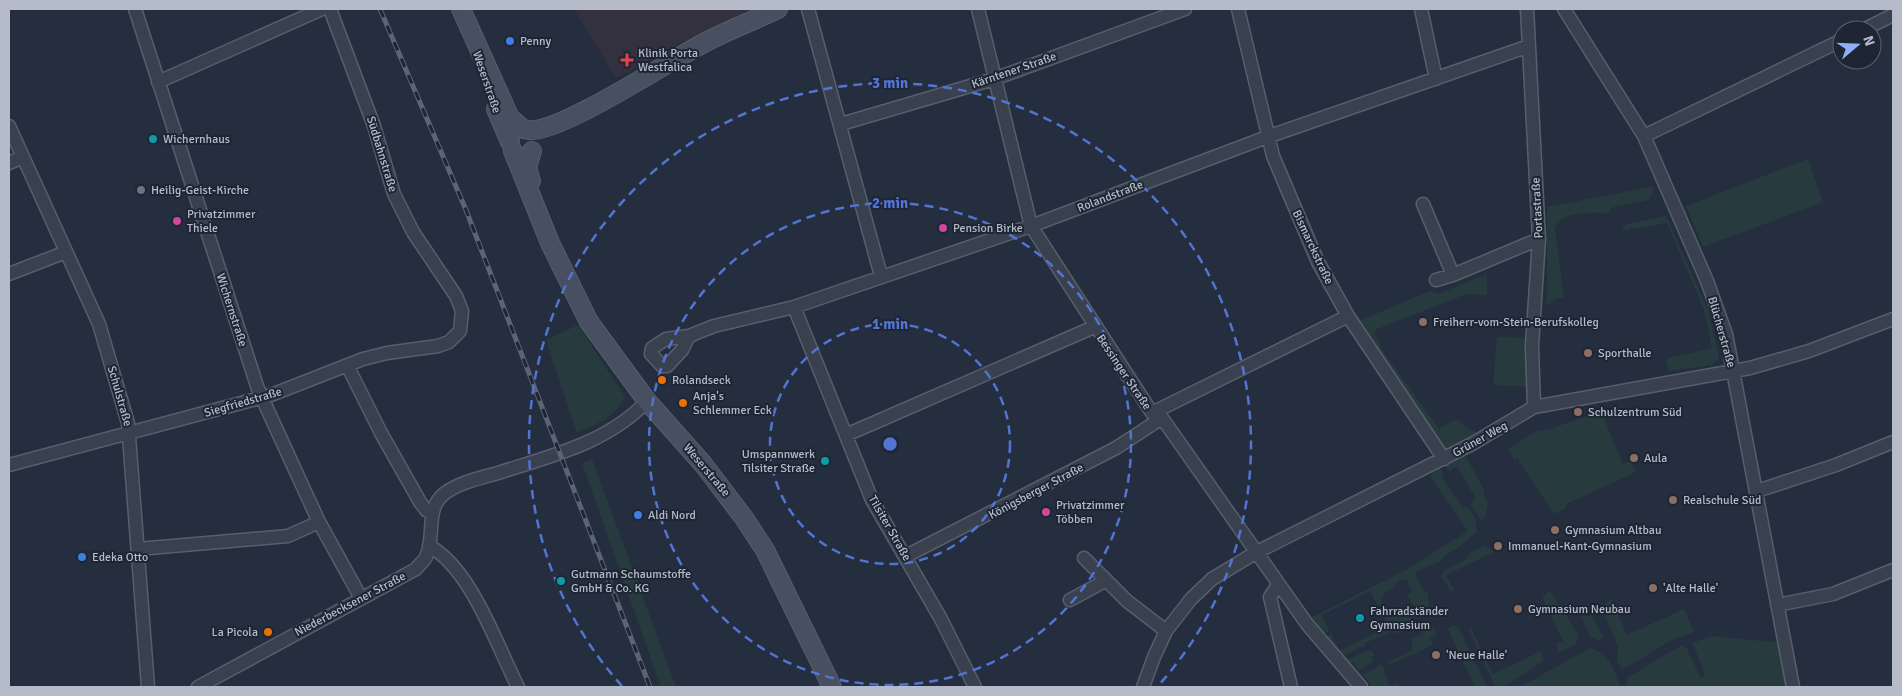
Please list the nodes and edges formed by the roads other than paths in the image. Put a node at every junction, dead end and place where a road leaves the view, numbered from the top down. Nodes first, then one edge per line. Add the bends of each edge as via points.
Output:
1 (135, 9) edge
2 (322, 9) edge
3 (330, 9) edge
4 (778, 9) edge
5 (808, 9) edge
6 (978, 9) edge
7 (1185, 9) edge
8 (1238, 9) edge
9 (1421, 9) edge
10 (1564, 9) edge
11 (1528, 10) edge
12 (463, 15) edge
13 (1832, 45) edge
14 (1529, 46) junction
15 (994, 79) junction
16 (1436, 79) junction
17 (158, 82) junction
18 (579, 113) junction
19 (841, 124) junction
20 (9, 126) edge
21 (525, 129) junction
22 (1644, 136) junction
23 (1267, 137) junction
24 (512, 146) junction
25 (533, 149) junction
26 (23, 157) junction
27 (9, 163) edge
28 (1423, 204) dead end
29 (1031, 226) junction
30 (1539, 239) junction
31 (66, 252) junction
32 (561, 267) junction
33 (9, 274) edge
34 (1453, 275) junction
35 (881, 276) junction
36 (1436, 280) dead end
37 (794, 307) junction
38 (1348, 316) junction
39 (462, 319) joint
40 (1893, 319) edge
41 (1094, 327) junction
42 (689, 336) dead end
43 (348, 367) junction
44 (1734, 370) junction
45 (262, 398) junction
46 (647, 401) junction
47 (1534, 407) junction
48 (1157, 415) junction
49 (131, 434) junction
50 (846, 435) junction
51 (1893, 442) edge
52 (1444, 459) junction
53 (9, 465) edge
54 (1756, 491) junction
55 (433, 513) junction
56 (319, 522) junction
57 (429, 546) junction
58 (138, 549) junction
59 (1255, 552) junction
60 (906, 556) junction
61 (1084, 558) dead end
62 (1893, 570) edge
63 (1105, 581) junction
64 (1278, 585) junction
65 (361, 598) junction
66 (1070, 600) dead end
67 (1777, 605) junction
68 (1166, 631) junction
69 (148, 687) edge
70 (198, 687) edge
71 (518, 687) edge
72 (832, 687) edge
73 (975, 687) edge
74 (1143, 687) edge
75 (1291, 687) edge
76 (1361, 687) edge
77 (1793, 687) edge

1 - 17 street, Wichernstraße
2 - 17 street
3 - 39 street, Südbahnstraße via 374,126 394,194 413,232 456,296
4 - 18 street via 701,44
5 - 19 street
6 - 15 street, Bessinger Straße
7 - 15 street, Kärntener Straße
8 - 23 street, Bismarckstraße
9 - 16 street
10 - 22 street, Blücherstraße
11 - 14 street, Portastraße
12 - 21 street, Weserstraße via 510,118
12 - 24 street, Weserstraße
13 - 22 street
14 - 16 street, Rolandstraße
14 - 30 street, Portastraße
15 - 19 street, Kärntener Straße
15 - 29 street, Bessinger Straße
16 - 23 street, Rolandstraße
17 - 45 street, Wichernstraße
18 - 21 street via 545,129
18 - 25 street
19 - 35 street
20 - 26 street, Schulstraße
21 - 24 street via 515,131
21 - 25 street via 536,139
22 - 44 street, Blücherstraße via 1707,281 1726,334
23 - 29 street, Rolandstraße
23 - 38 street, Bismarckstraße via 1318,262
24 - 25 street via 525,155
24 - 32 street, Weserstraße
25 - 32 street, Weserstraße via 527,168
26 - 27 street
26 - 31 street, Schulstraße
28 - 34 street
29 - 35 street, Rolandstraße
29 - 41 street, Bessinger Straße
30 - 34 street
30 - 47 street, Portastraße via 1532,346
31 - 33 street
31 - 49 street, Schulstraße via 99,324
32 - 46 street, Weserstraße via 589,322
34 - 36 street
35 - 37 street, Rolandstraße
37 - 42 street, Rolandstraße via 714,326
37 - 50 street, Tilsiter Straße
38 - 48 street, Königsberger Straße
38 - 52 street, Bismarckstraße
39 - 43 street, Siegfriedstraße via 460,331 448,342 387,353
40 - 44 street, Grüner Weg via 1809,351
41 - 48 street, Bessinger Straße
41 - 50 street
43 - 45 street, Siegfriedstraße
43 - 55 street via 420,502
44 - 47 street, Grüner Weg
44 - 54 street, Blücherstraße
45 - 49 street, Siegfriedstraße
45 - 56 street, Wichernstraße
46 - 55 street, Niederbecksener Straße via 614,429 585,444 455,487 440,498
46 - 72 street, Weserstraße via 704,464 765,550
47 - 52 street, Grüner Weg
48 - 59 street, Bessinger Straße
48 - 60 street, Königsberger Straße via 1093,461
49 - 53 street, Siegfriedstraße
49 - 58 street, Schulstraße
50 - 60 street, Tilsiter Straße via 872,500
51 - 54 street
52 - 59 street, Grüner Weg
54 - 67 street, Blücherstraße
55 - 57 street, Niederbecksener Straße
56 - 58 street via 288,536
56 - 65 street, Wichernstraße
57 - 65 street, Niederbecksener Straße via 426,557 416,569
57 - 71 street via 452,564 468,586
58 - 69 street, Schulstraße
59 - 64 street, Bessinger Straße
59 - 68 street, Grüner Weg via 1212,578
60 - 73 street, Tilsiter Straße
61 - 63 street
62 - 67 street via 1832,594
63 - 66 street
63 - 68 street
64 - 75 street via 1270,597
64 - 76 street, Bessinger Straße
65 - 70 street, Niederbecksener Straße
67 - 77 street, Blücherstraße
68 - 74 street, Grüner Weg

